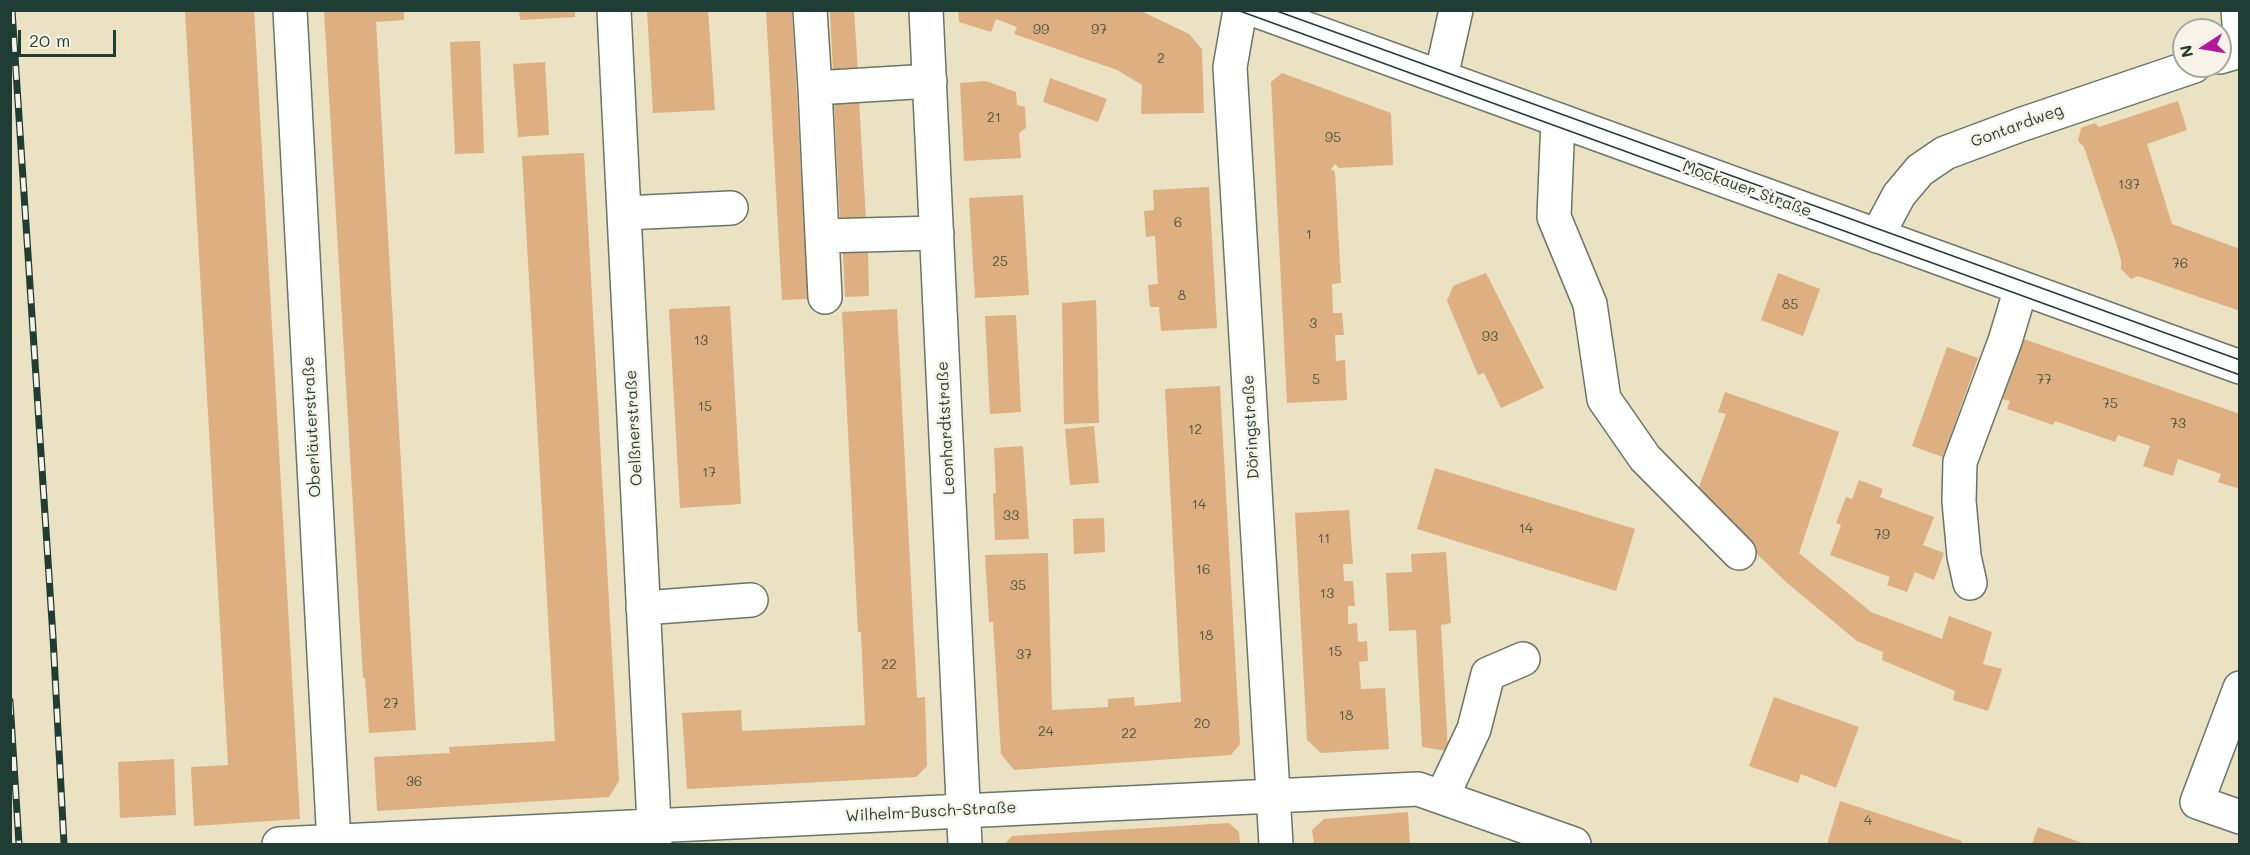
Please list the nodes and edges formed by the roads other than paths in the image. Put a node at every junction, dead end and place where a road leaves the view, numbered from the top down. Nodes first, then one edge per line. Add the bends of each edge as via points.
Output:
1 (290, 10) edge
2 (614, 10) edge
3 (810, 10) edge
4 (926, 10) edge
5 (1240, 10) edge
6 (1255, 10) edge
7 (1456, 10) edge
8 (2238, 10) edge
9 (2240, 36) edge
10 (2172, 73) edge
11 (1441, 77) junction
12 (930, 81) junction
13 (814, 88) junction
14 (1558, 120) junction
15 (732, 208) dead end
16 (624, 213) junction
17 (937, 233) junction
18 (822, 236) junction
19 (1877, 236) junction
20 (2021, 288) junction
21 (825, 297) dead end
22 (2240, 367) edge
23 (1739, 553) dead end
24 (1970, 583) dead end
25 (751, 600) dead end
26 (643, 608) junction
27 (1523, 659) dead end
28 (2240, 688) edge
29 (1274, 795) junction
30 (1442, 797) junction
31 (963, 810) junction
32 (2240, 817) edge
33 (654, 835) edge
34 (334, 843) edge
35 (279, 844) edge
36 (965, 844) edge
37 (1276, 844) edge
38 (1574, 844) edge

1 - 34 street, Oberläuterstraße
2 - 16 street, Oelßnerstraße
3 - 13 street
4 - 12 street, Leonhardtstraße
5 - 29 street, Döringstraße via 1230,67
6 - 11 street, Mockauer Straße
7 - 11 street
8 - 9 street
10 - 19 street, Gontardweg via 1945,153 1920,170 1899,195
11 - 14 street, Mockauer Straße
12 - 13 street
12 - 17 street, Leonhardtstraße
13 - 18 street
14 - 19 street, Mockauer Straße
14 - 23 street via 1554,217 1590,304 1604,399 1645,458
15 - 16 street
16 - 26 street, Oelßnerstraße
17 - 18 street
17 - 31 street, Leonhardtstraße
18 - 21 street
19 - 20 street, Mockauer Straße
20 - 22 street, Mockauer Straße
20 - 24 street via 1960,462 1959,501
25 - 26 street
26 - 33 street, Oelßnerstraße
27 - 30 street via 1488,674 1474,729
28 - 32 street via 2197,802
29 - 30 street, Wilhelm-Busch-Straße via 1418,789
29 - 31 street, Wilhelm-Busch-Straße
29 - 37 street, Döringstraße
30 - 38 street, Wilhelm-Busch-Straße
31 - 33 street, Wilhelm-Busch-Straße
31 - 36 street, Leonhardtstraße
33 - 34 street, Wilhelm-Busch-Straße
34 - 35 street, Wilhelm-Busch-Straße

